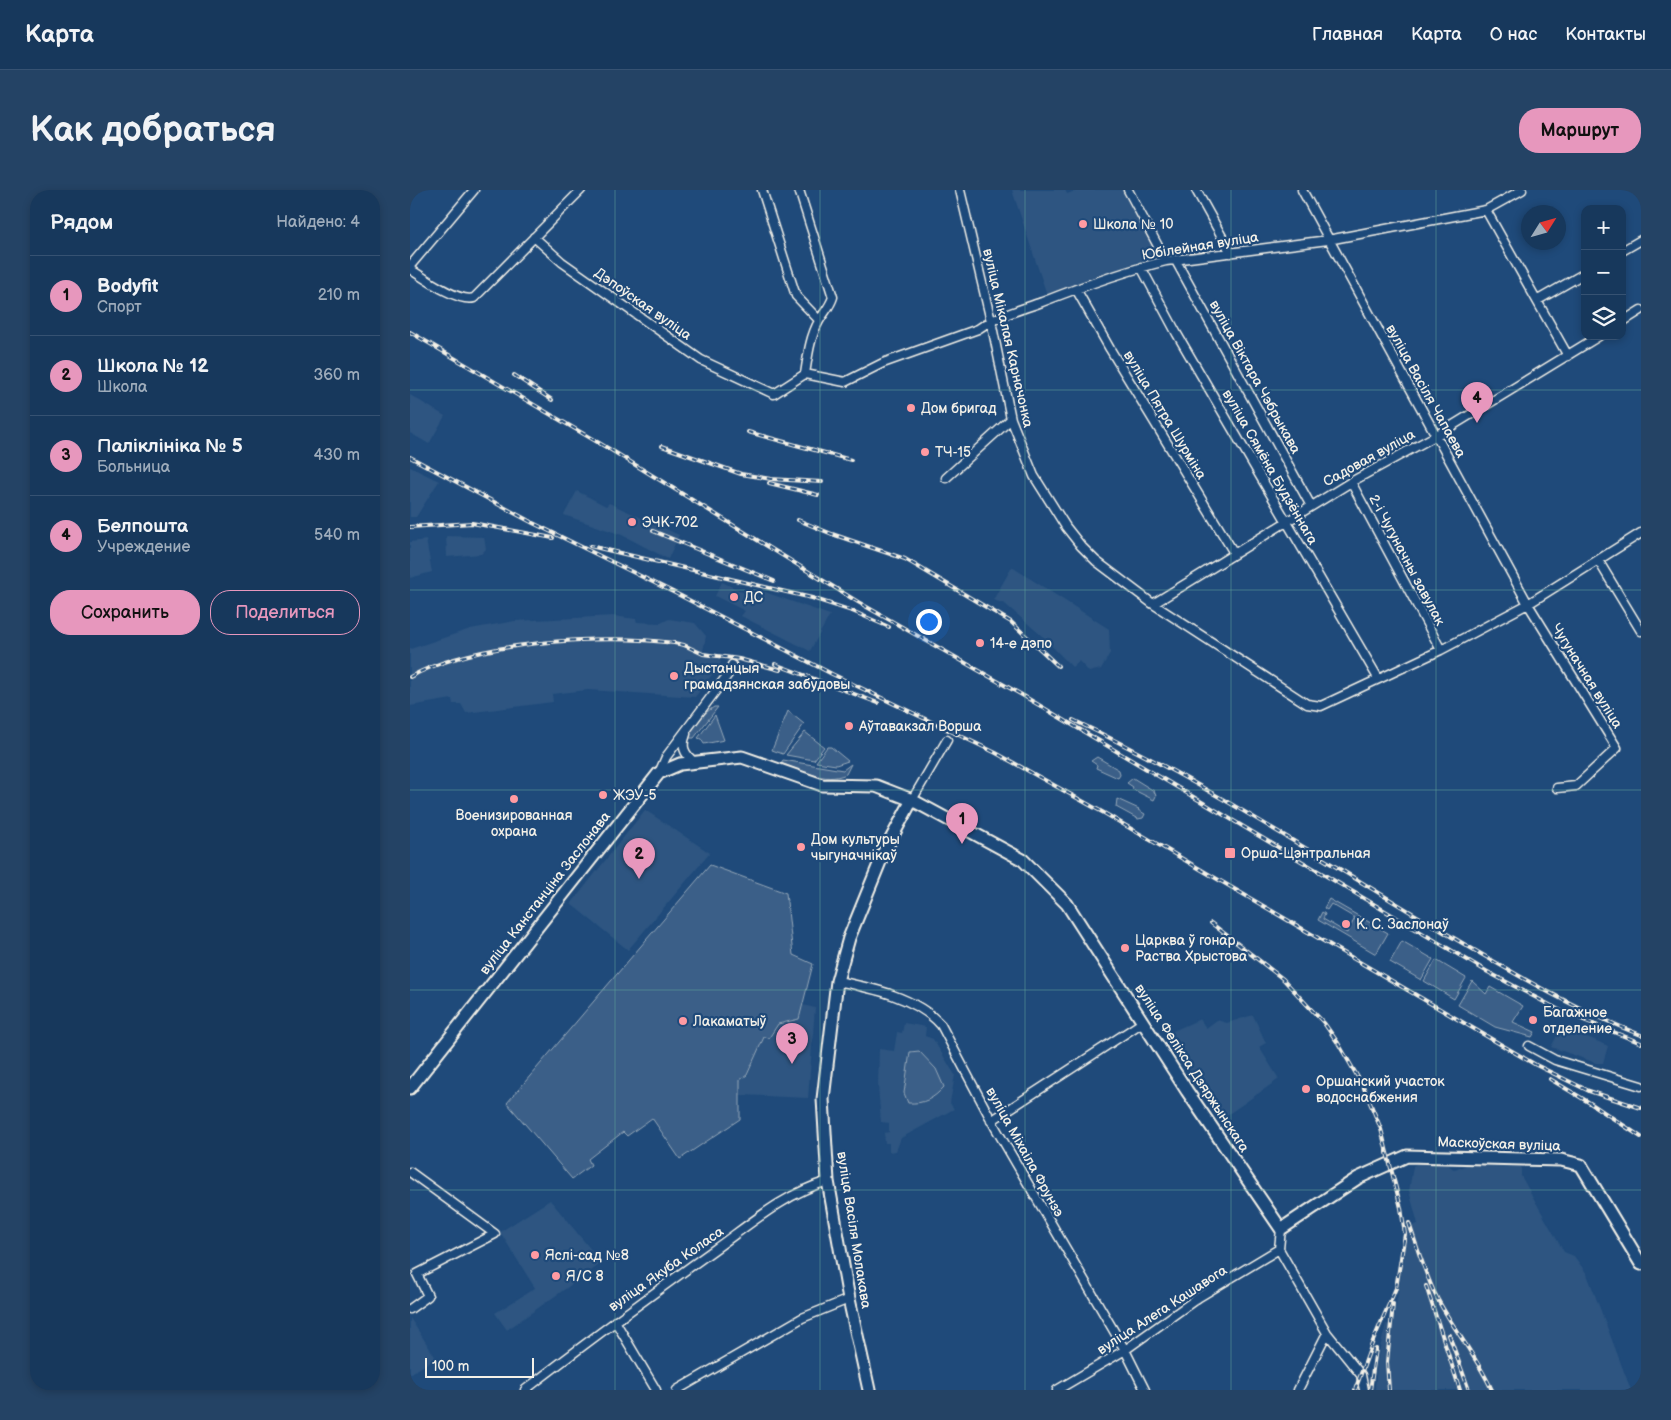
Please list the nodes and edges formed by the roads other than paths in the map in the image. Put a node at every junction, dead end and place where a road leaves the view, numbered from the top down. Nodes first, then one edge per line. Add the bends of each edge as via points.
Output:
1 (474, 190) edge
2 (581, 190) edge
3 (762, 190) edge
4 (800, 190) edge
5 (960, 190) edge
6 (1128, 190) edge
7 (1196, 190) edge
8 (1302, 190) edge
9 (1522, 190) edge
10 (1486, 210) junction
11 (534, 237) junction
12 (1328, 240) junction
13 (1641, 240) edge
14 (1624, 250) edge
15 (1231, 253) junction
16 (1166, 261) junction
17 (1176, 261) junction
18 (1140, 267) junction
19 (410, 268) edge
20 (1581, 275) edge
21 (1076, 289) junction
22 (1538, 300) junction
23 (1641, 310) edge
24 (1626, 319) edge
25 (819, 320) junction
26 (991, 321) junction
27 (1593, 340) edge
28 (1568, 356) junction
29 (805, 374) junction
30 (1010, 419) junction
31 (1437, 435) junction
32 (946, 478) dead end
33 (1351, 482) junction
34 (1312, 506) junction
35 (1287, 520) junction
36 (1641, 533) edge
37 (1234, 553) junction
38 (1598, 560) junction
39 (1153, 604) junction
40 (1528, 604) junction
41 (1641, 630) edge
42 (1441, 650) junction
43 (732, 665) dead end
44 (1378, 678) junction
45 (686, 732) junction
46 (947, 740) dead end
47 (694, 762) junction
48 (659, 773) junction
49 (1557, 788) dead end
50 (912, 800) junction
51 (837, 981) junction
52 (1143, 1022) junction
53 (1529, 1046) dead end
54 (1641, 1086) edge
55 (410, 1088) edge
56 (991, 1120) junction
57 (410, 1172) edge
58 (828, 1181) junction
59 (1281, 1229) junction
60 (1279, 1249) junction
61 (1641, 1264) edge
62 (850, 1299) junction
63 (410, 1309) edge
64 (615, 1321) junction
65 (1327, 1333) junction
66 (1125, 1350) junction
67 (525, 1390) edge
68 (656, 1390) edge
69 (677, 1390) edge
70 (869, 1390) edge
71 (1057, 1390) edge
72 (1145, 1390) edge
73 (1298, 1390) edge
74 (1364, 1390) edge

1 - 19 street
2 - 11 street
3 - 25 street via 796,296
4 - 25 street via 833,297 830,307
5 - 26 street, вуліца Мікалая Карначонка
6 - 16 street
7 - 15 street
8 - 12 street, вуліца Васіля Чапаева
9 - 10 street, Юбілейная вуліца
10 - 12 street, Юбілейная вуліца
10 - 22 street
11 - 19 street via 480,295 470,300 453,294
11 - 29 street, Дэпоўская вуліца via 562,262 701,360 744,382 774,394
12 - 15 street, Юбілейная вуліца
12 - 31 street, вуліца Васіля Чапаева
13 - 14 street
15 - 17 street, Юбілейная вуліца
16 - 17 street, Юбілейная вуліца
16 - 18 street, Юбілейная вуліца
17 - 34 street, вуліца Віктара Чэбрыкава
18 - 21 street, Юбілейная вуліца
18 - 35 street, вуліца Сямёна Будзённага
20 - 22 street
21 - 26 street, Юбілейная вуліца
21 - 37 street, вуліца Пятра Шурміна
22 - 28 street
23 - 24 street
25 - 29 street via 808,348
26 - 29 street, Юбілейная вуліца via 978,329 883,363 845,382
26 - 30 street, вуліца Мікалая Карначонка
27 - 28 street, Садовая вуліца
28 - 31 street, Садовая вуліца
30 - 32 street
30 - 39 street, вуліца Мікалая Карначонка via 1034,476 1080,546 1096,562
31 - 33 street, Садовая вуліца
31 - 40 street, вуліца Васіля Чапаева
33 - 34 street, Садовая вуліца
33 - 42 street, 2-і Чугуначны завулак
34 - 35 street, Садовая вуліца
35 - 37 street, Садовая вуліца
35 - 44 street, вуліца Сямёна Будзённага
36 - 38 street
37 - 39 street, Садовая вуліца
38 - 40 street
38 - 41 street
39 - 44 street, вуліца Мікалая Карначонка via 1308,704 1321,706
40 - 42 street
40 - 49 street, Чугуначная вуліца via 1617,748 1576,786
42 - 44 street
43 - 45 street, вуліца Канстанціна Заслонава via 730,674
45 - 47 street via 682,747
45 - 48 street, вуліца Канстанціна Заслонава via 666,757
46 - 50 street, вуліца Васіля Молакава
47 - 48 street, вуліца Фелікса Дзяржынскага
47 - 50 street, вуліца Фелікса Дзяржынскага via 742,757 822,785 876,786
48 - 55 street, вуліца Канстанціна Заслонава
50 - 51 street, вуліца Васіля Молакава via 862,903
50 - 52 street, вуліца Фелікса Дзяржынскага via 1024,860 1067,904
51 - 56 street, вуліца Міхаіла Фрунзэ via 899,998 932,1015 951,1042
51 - 58 street, вуліца Васіля Молакава via 823,1099
52 - 56 street
52 - 59 street, вуліца Фелікса Дзяржынскага
53 - 54 street via 1555,1060
56 - 66 street, вуліца Міхаіла Фрунзэ
57 - 63 street via 494,1234 417,1274 428,1296
58 - 62 street, вуліца Васіля Молакава
58 - 64 street, вуліца Якуба Коласа via 797,1194
59 - 60 street
59 - 61 street, Маскоўская вуліца via 1358,1178 1407,1156 1562,1160 1581,1165
60 - 65 street
60 - 66 street, вуліца Алега Кашавога via 1199,1297
62 - 69 street via 802,1318
62 - 70 street, вуліца Васіля Молакава
64 - 67 street, вуліца Якуба Коласа
64 - 68 street
65 - 73 street
65 - 74 street via 1360,1375
66 - 71 street, вуліца Алега Кашавога
66 - 72 street, вуліца Міхаіла Фрунзэ

